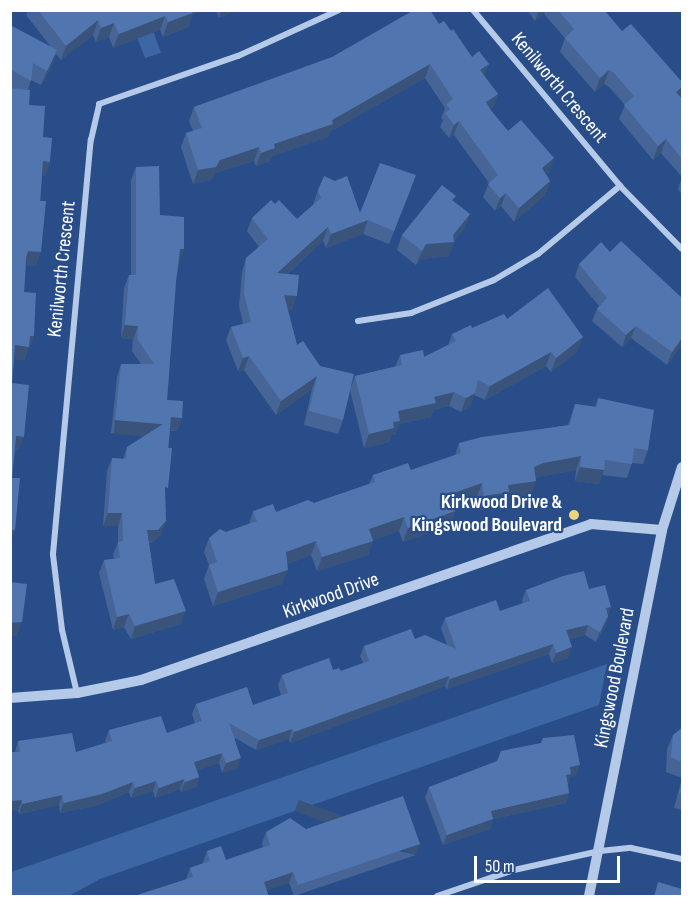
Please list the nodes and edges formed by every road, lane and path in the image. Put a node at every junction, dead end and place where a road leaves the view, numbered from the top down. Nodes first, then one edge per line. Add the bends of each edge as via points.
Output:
1 (339, 10) edge
2 (473, 10) edge
3 (620, 186) junction
4 (682, 249) edge
5 (358, 321) dead end
6 (682, 467) edge
7 (662, 530) junction
8 (77, 693) junction
9 (10, 698) edge
10 (600, 851) junction
11 (682, 859) edge
12 (437, 897) edge
13 (589, 897) edge

1 - 8 street, Kenilworth Crescent via 238,56 99,104 89,163 53,554 62,630
2 - 3 street, Kenilworth Crescent
3 - 4 street, Kenilworth Crescent
3 - 5 street via 538,254 494,280 411,314
6 - 7 street, Kingswood Boulevard
7 - 8 street, Kirkwood Drive via 591,525 553,534 141,680
7 - 10 street, Kingswood Boulevard
8 - 9 street, Kirkwood Drive
10 - 11 street via 631,848
10 - 12 street via 514,870
10 - 13 street, Kingswood Boulevard

